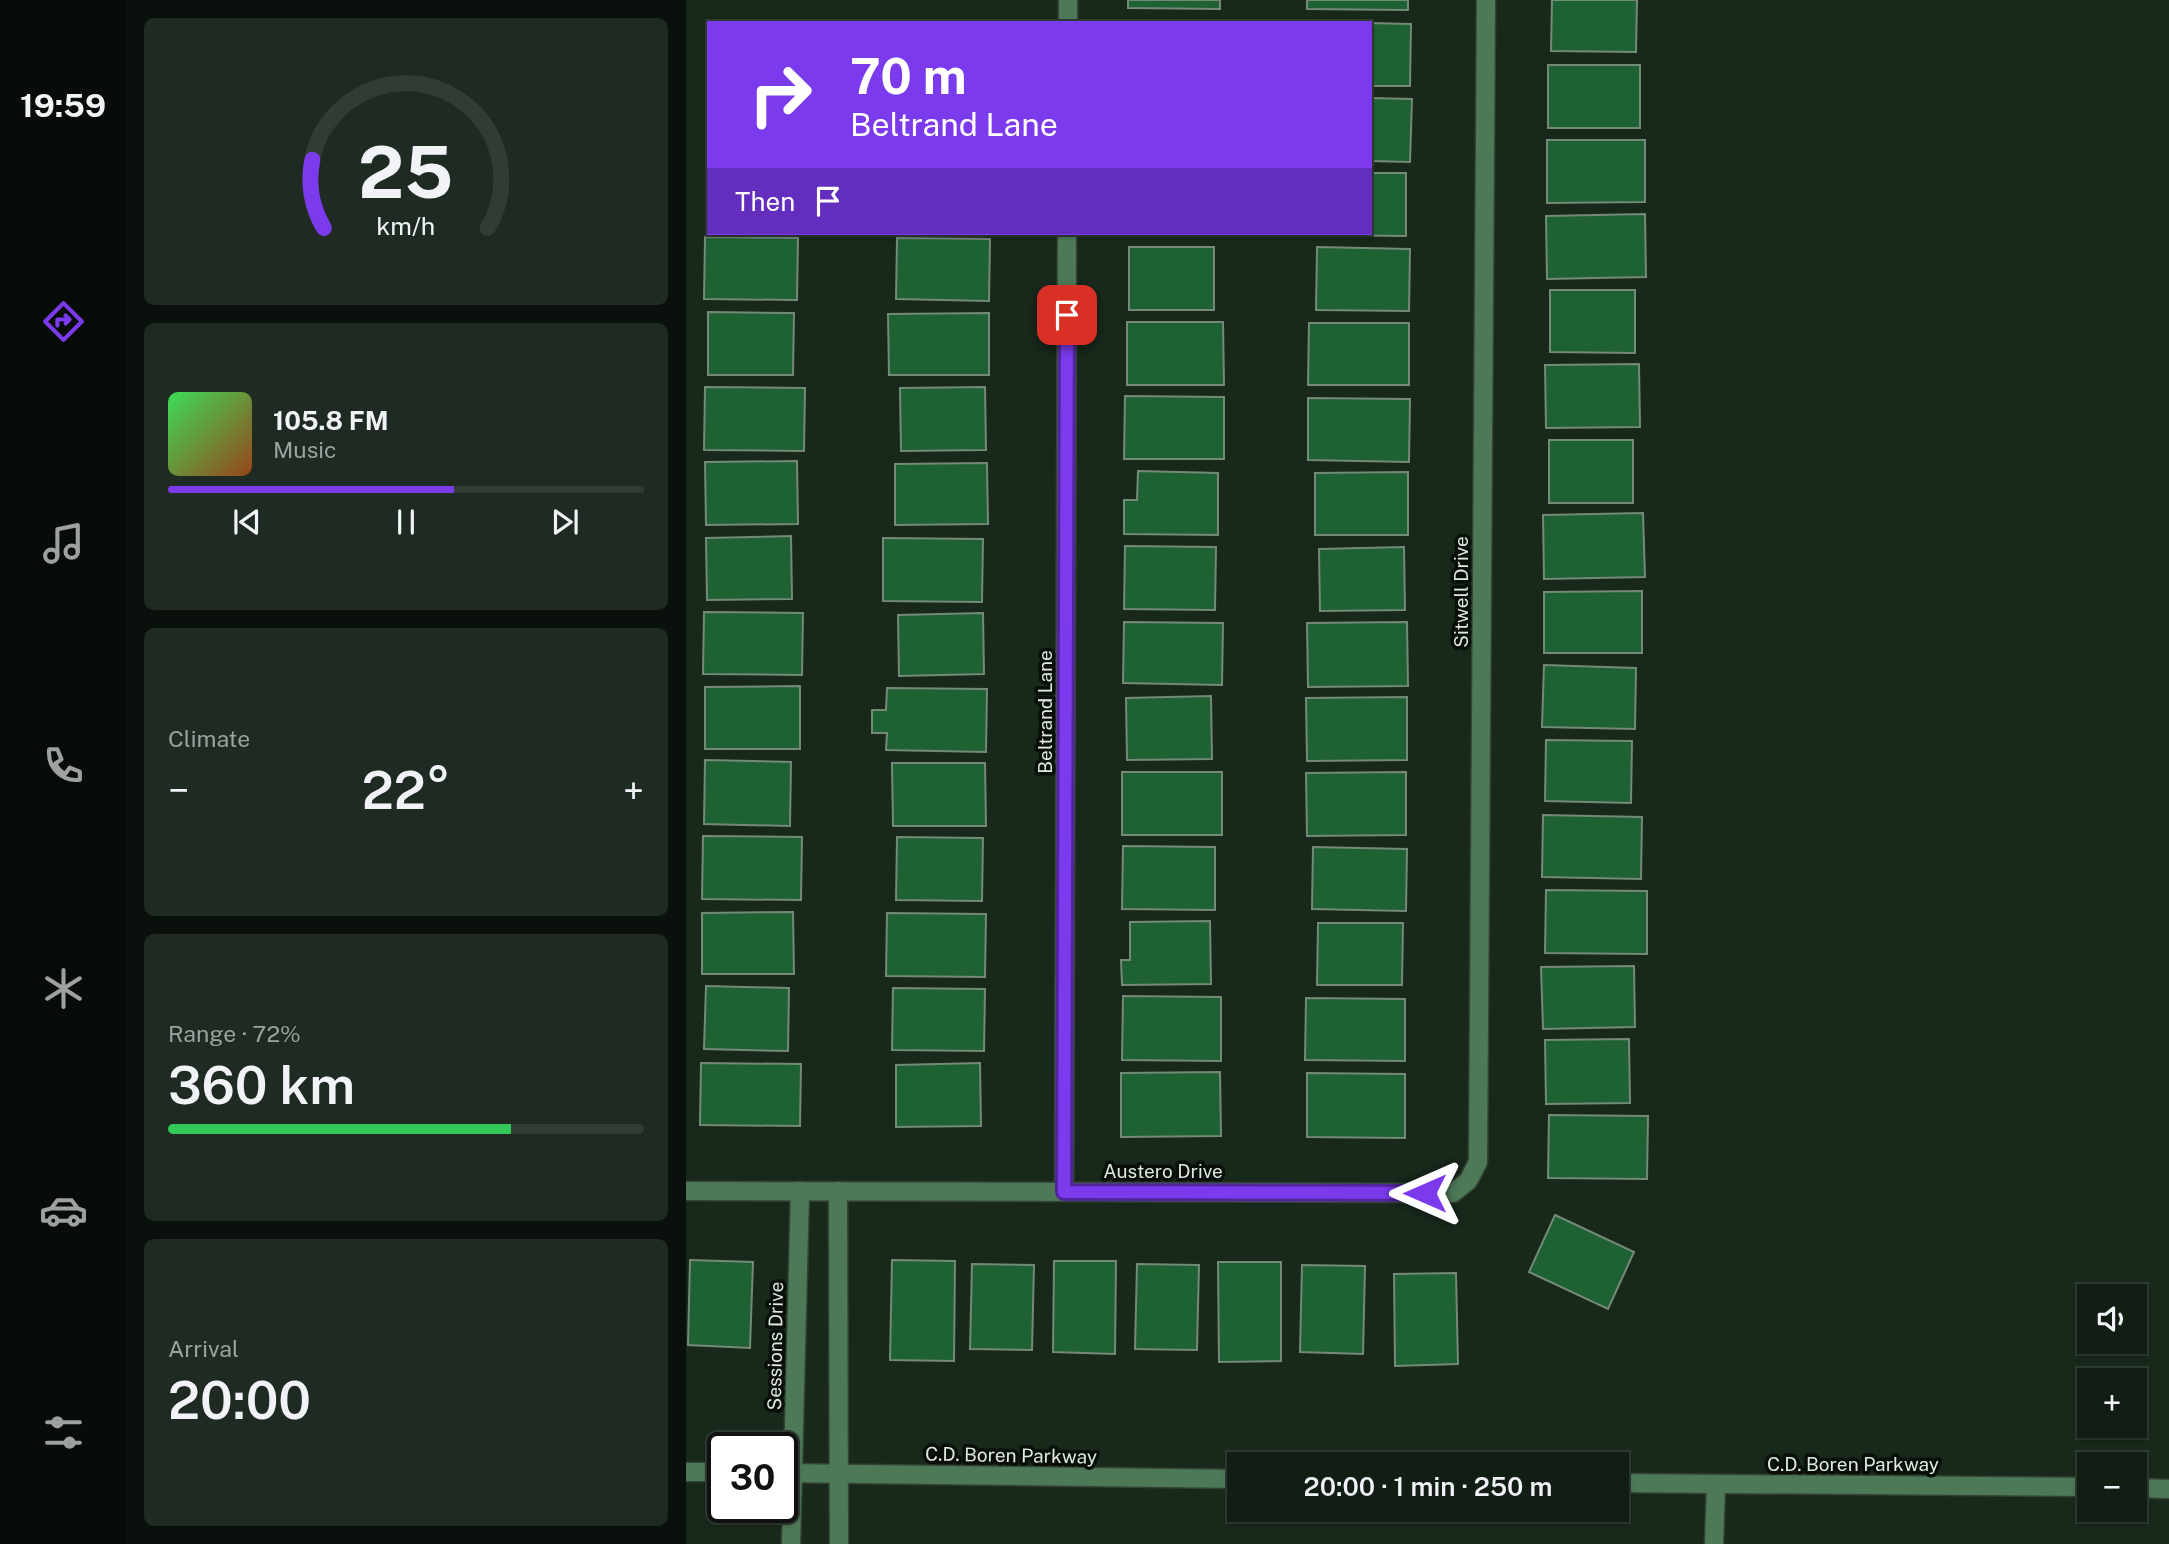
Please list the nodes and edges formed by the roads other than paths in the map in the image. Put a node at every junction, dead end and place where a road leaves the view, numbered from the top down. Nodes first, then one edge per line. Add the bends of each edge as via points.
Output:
1 (1068, 0) edge
2 (1486, 0) edge
3 (1068, 21) edge
4 (1067, 235) edge
5 (1468, 1181) joint
6 (686, 1191) edge
7 (800, 1191) junction
8 (838, 1191) junction
9 (1064, 1192) junction
10 (790, 1432) edge
11 (686, 1472) edge
12 (707, 1472) edge
13 (798, 1473) edge
14 (839, 1474) junction
15 (1227, 1479) edge
16 (1629, 1483) edge
17 (1716, 1485) junction
18 (2077, 1487) edge
19 (2147, 1488) edge
20 (2169, 1489) edge
21 (790, 1523) edge
22 (791, 1544) edge
23 (839, 1544) edge
24 (1714, 1544) edge

1 - 3 street
2 - 5 street, Sitwell Drive via 1478,1162
4 - 9 street, Beltrand Lane
5 - 9 street, Austero Drive via 1452,1193
6 - 7 street, Austero Drive
7 - 8 street, Austero Drive
7 - 10 street, Sessions Drive
8 - 9 street, Austero Drive
8 - 14 street
11 - 12 street
13 - 14 street, C.D. Boren Parkway
14 - 15 street, C.D. Boren Parkway
14 - 23 street
16 - 17 street, C.D. Boren Parkway
17 - 18 street, C.D. Boren Parkway
17 - 24 street
19 - 20 street
21 - 22 street, Sessions Drive

